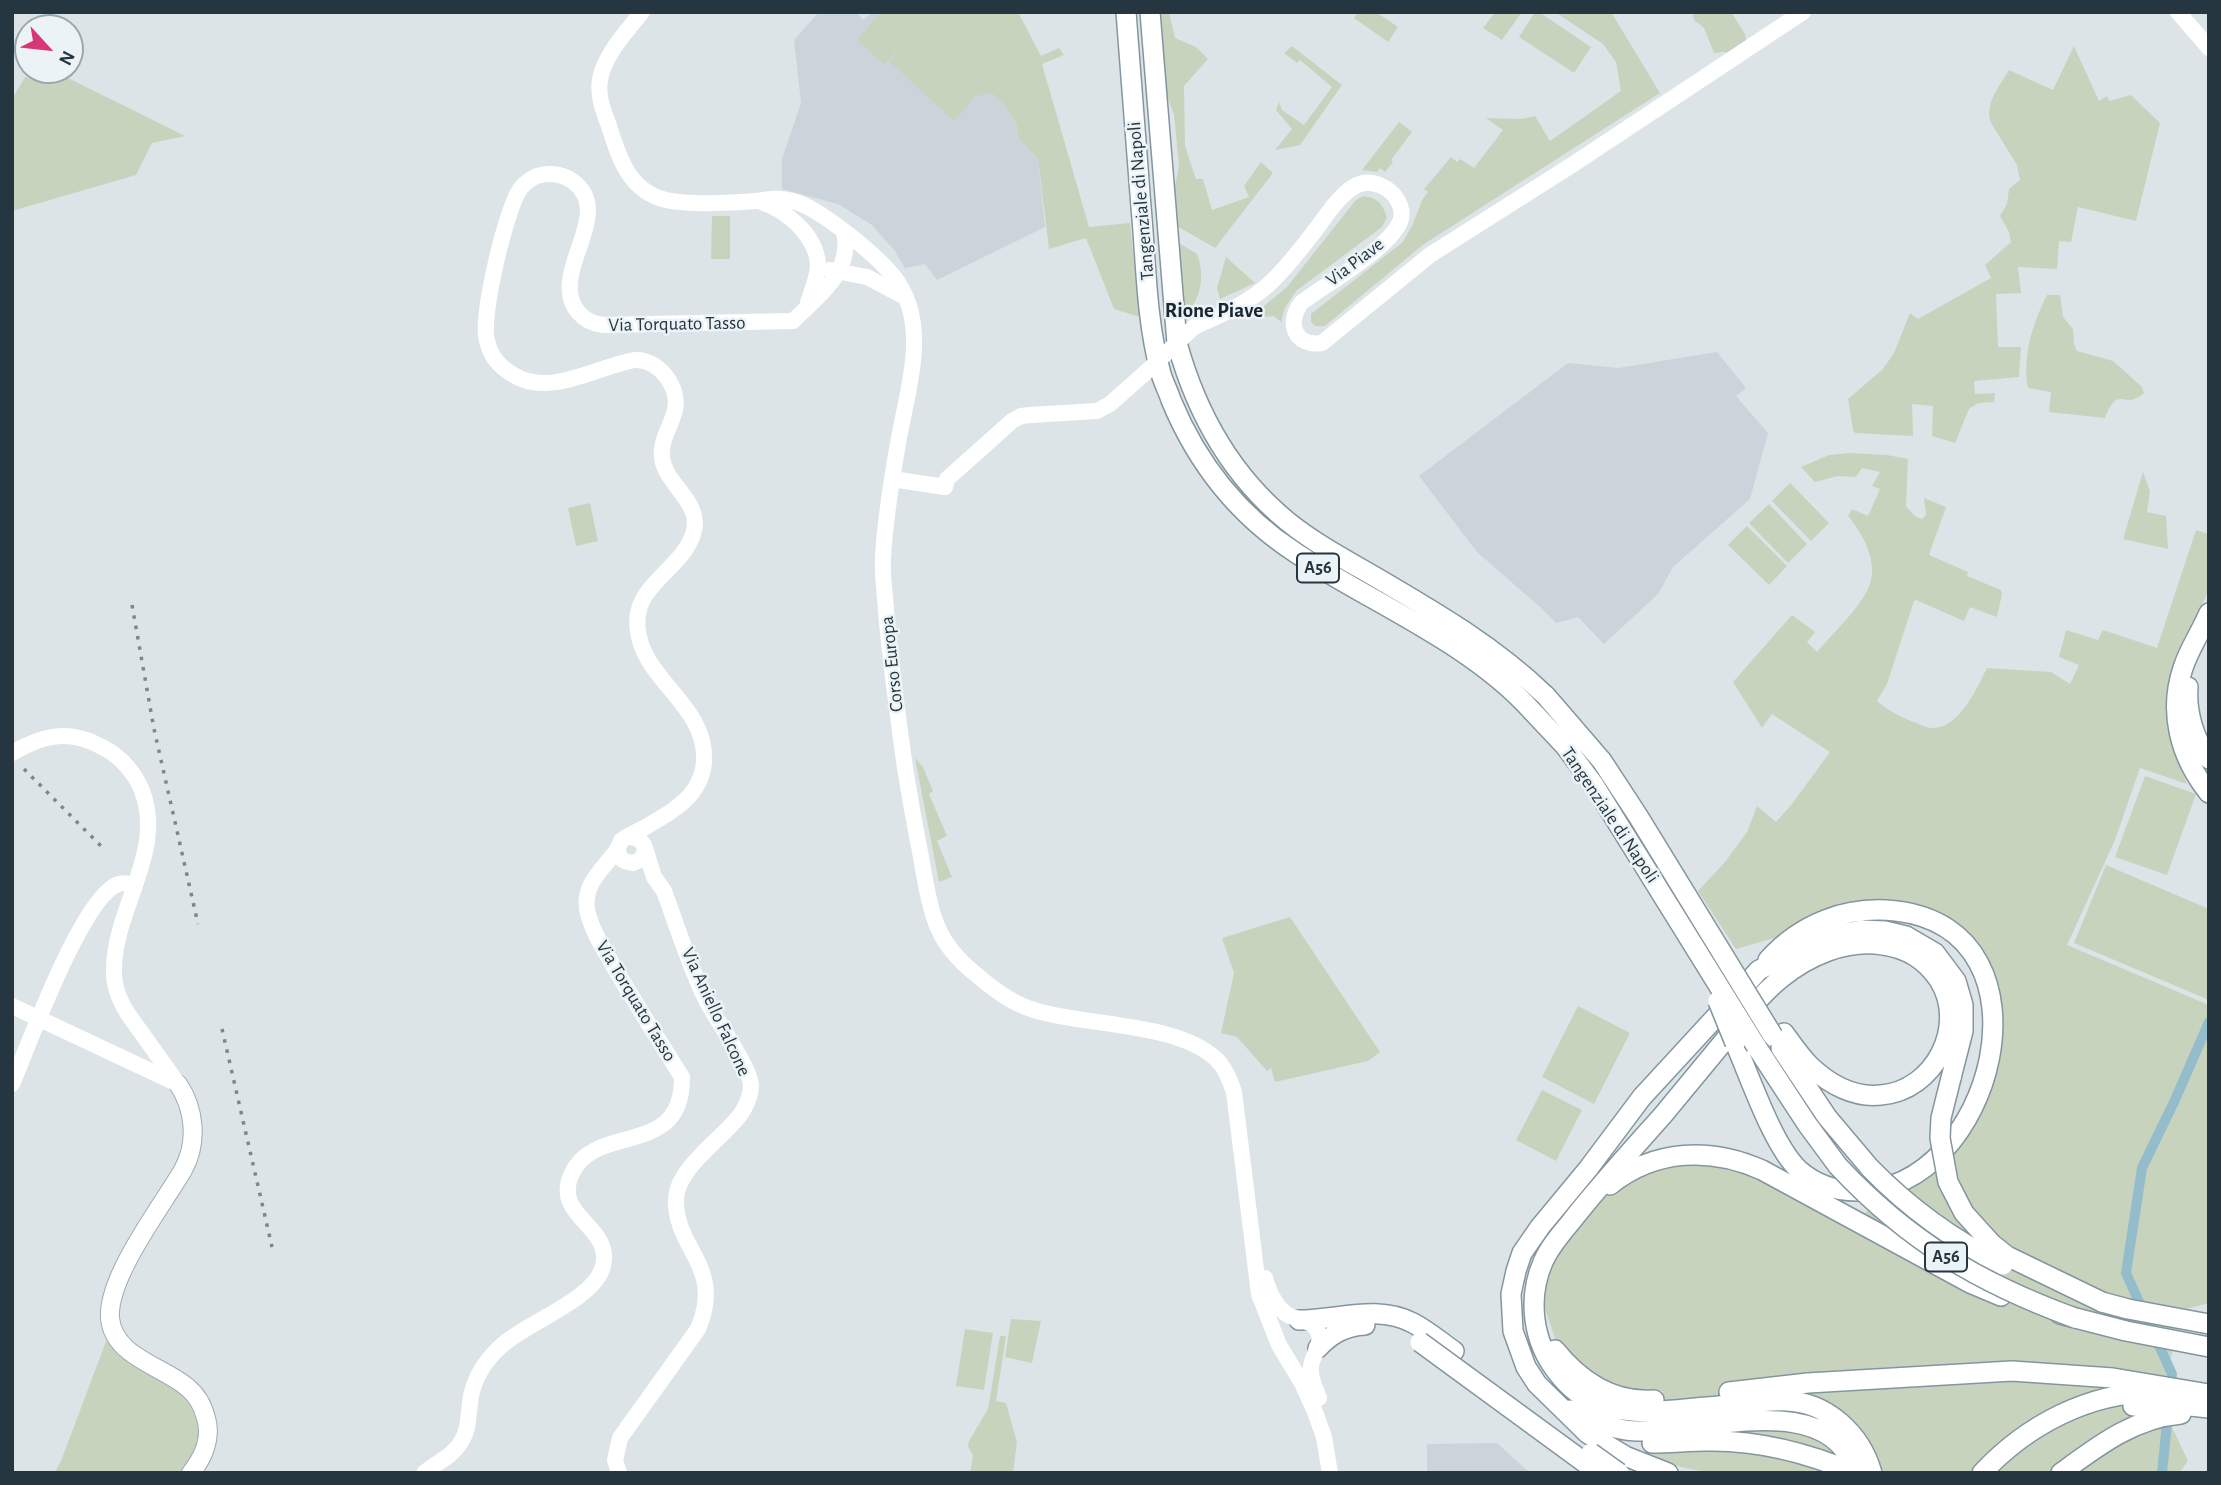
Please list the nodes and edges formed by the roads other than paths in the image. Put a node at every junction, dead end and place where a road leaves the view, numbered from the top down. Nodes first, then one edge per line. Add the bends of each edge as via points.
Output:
1 (642, 12) edge
2 (1126, 12) edge
3 (1150, 12) edge
4 (1803, 12) edge
5 (2178, 12) edge
6 (2209, 48) edge
7 (757, 201) junction
8 (844, 232) junction
9 (812, 244) junction
10 (818, 264) junction
11 (840, 272) junction
12 (908, 300) junction
13 (806, 307) junction
14 (892, 479) junction
15 (2207, 618) edge
16 (2192, 726) junction
17 (2209, 751) edge
18 (12, 752) edge
19 (2185, 755) junction
20 (2209, 759) edge
21 (2209, 785) edge
22 (2209, 793) edge
23 (633, 850) junction
24 (135, 886) junction
25 (1693, 942) junction
26 (1759, 970) junction
27 (12, 1006) edge
28 (40, 1018) junction
29 (145, 1038) junction
30 (1771, 1038) junction
31 (106, 1049) junction
32 (12, 1084) edge
33 (178, 1084) junction
34 (1580, 1210) junction
35 (1254, 1239) junction
36 (2102, 1302) junction
37 (2074, 1318) junction
38 (1299, 1320) junction
39 (2209, 1324) edge
40 (1335, 1325) junction
41 (2209, 1347) edge
42 (1318, 1348) junction
43 (1289, 1359) junction
44 (2202, 1394) edge
45 (1556, 1403) junction
46 (2209, 1410) edge
47 (1653, 1422) junction
48 (191, 1473) edge
49 (424, 1473) edge
50 (619, 1473) edge
51 (1330, 1473) edge
52 (1338, 1473) edge
53 (1599, 1473) edge
54 (1619, 1473) edge
55 (1668, 1473) edge
56 (1856, 1473) edge
57 (1872, 1473) edge
58 (1982, 1473) edge
59 (2000, 1473) edge
60 (2061, 1473) edge

1 - 7 main road, Corso Europa via 608,59 598,85 623,167 642,188 668,201
2 - 25 highway, Tangenziale di Napoli / A56, bridge via 1149,301 1160,371 1180,421 1206,466 1243,511 1290,550 1444,641 1515,692 1594,785
3 - 30 highway, Tangenziale di Napoli / A56, bridge via 1177,343 1212,431 1239,473 1287,521 1471,635 1546,696 1602,761 1715,939 1773,1014
4 - 14 main road, Via Piave, bridge via 1430,255 1322,343 1298,336 1293,326 1295,311 1395,230 1402,217 1400,204 1376,183 1350,190 1268,286 1194,327 1110,404 1097,411 1021,416 947,479 945,487
5 - 6 main road
7 - 8 main road, Corso Europa via 772,197 803,204
7 - 9 main road via 782,211
8 - 9 main road via 825,235
8 - 11 main road
8 - 12 main road, Corso Europa via 881,262
9 - 10 main road
10 - 11 main road
10 - 13 main road
11 - 12 main road via 867,277
11 - 13 main road, Via Torquato Tasso
12 - 14 main road, Corso Europa via 914,334 912,369
13 - 23 main road, Via Torquato Tasso via 793,321 596,325 577,311 570,296 589,211 581,190 562,176 533,177 518,191 510,212 484,324 495,361 519,379 550,383 637,360 661,371 676,399 663,460 668,475 691,506 695,530 646,594 636,619 643,650 702,734 704,766 687,800 657,820
14 - 35 main road, Corso Europa via 883,560 891,669 935,922 961,962 1007,998 1049,1014 1161,1033 1191,1043 1219,1061 1234,1092
15 - 16 highway via 2189,678
15 - 19 highway via 2179,682 2177,722
16 - 17 highway
16 - 20 highway
18 - 24 main road via 44,737 62,735 97,744 125,764 142,790 148,816 148,838
19 - 21 highway
19 - 22 highway
23 - 49 main road, Via Torquato Tasso via 594,876 586,905 597,937 682,1077 682,1096 658,1129 593,1152 573,1170 569,1202 600,1239 604,1257 600,1275 587,1291 503,1344 484,1363 471,1396 462,1441
23 - 50 main road, Via Aniello Falcone via 664,891 703,994 751,1085 741,1114 698,1158 679,1186 680,1222 706,1279 703,1316 620,1438 615,1460
24 - 28 main road via 115,886 90,913
24 - 29 main road via 113,970 121,1003
25 - 26 highway, bridge via 1792,1163 1825,1186 1868,1191 1910,1177 1930,1162 1968,1115 1982,1087 1991,1052 1992,1002 1985,975 1961,941 1929,919 1908,913 1849,913 1824,919 1782,943
25 - 30 highway, Tangenziale di Napoli / A56, bridge
26 - 36 highway, bridge via 1814,942 1850,931 1885,931 1926,946 1949,970 1964,1005 1963,1031 1941,1118 1948,1182 1964,1213 1997,1249
26 - 45 highway via 1642,1097 1522,1252 1511,1294 1513,1331 1526,1367
27 - 28 main road
28 - 31 main road
28 - 32 main road
29 - 31 main road via 132,1053
29 - 33 main road
30 - 34 highway via 1839,1087 1869,1095 1890,1094 1920,1079 1936,1062 1949,1029 1949,1006 1930,967 1900,949 1852,945 1810,959 1781,978 1747,1012
30 - 36 highway, Tangenziale di Napoli / A56, bridge via 1827,1117 1870,1168 1913,1208 1950,1235 2026,1276
30 - 37 highway, Tangenziale di Napoli / A56, bridge via 1807,1124 1880,1208 1930,1248 2011,1293
31 - 33 main road
33 - 48 main road via 190,1109 191,1153 117,1283 110,1319 123,1345 185,1385 200,1403 208,1436
34 - 37 highway, bridge via 1615,1181 1659,1159 1707,1155 1748,1163 1970,1283 2018,1303
34 - 47 highway via 1538,1275 1534,1304 1541,1347 1554,1369 1586,1398
35 - 38 main road via 1272,1298
35 - 43 main road via 1259,1294
36 - 39 highway, Tangenziale di Napoli / A56
37 - 41 highway, Tangenziale di Napoli / A56
38 - 40 highway
38 - 42 main road via 1317,1329
40 - 42 highway
40 - 53 highway, bridge via 1374,1325 1409,1335
40 - 54 highway, bridge via 1376,1313 1415,1324
42 - 43 main road via 1307,1357
42 - 52 main road via 1311,1374 1330,1426
43 - 51 main road via 1320,1424
44 - 47 highway via 2079,1375 1979,1371 1808,1383
44 - 58 highway via 2136,1393 2070,1410 2022,1437
45 - 47 highway via 1630,1431
45 - 55 highway via 1587,1433 1625,1456
46 - 59 highway via 2155,1404 2094,1415 2039,1440
46 - 60 highway via 2139,1423
47 - 56 highway via 1706,1440 1768,1446
47 - 56 highway via 1794,1422 1833,1439 1850,1457
47 - 57 highway via 1773,1401 1797,1402 1830,1415 1847,1429

